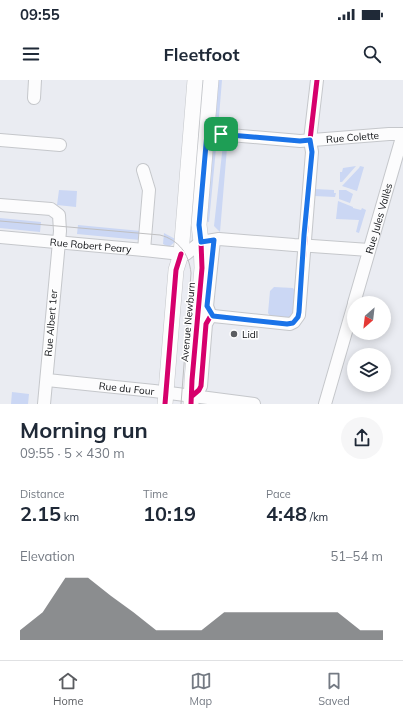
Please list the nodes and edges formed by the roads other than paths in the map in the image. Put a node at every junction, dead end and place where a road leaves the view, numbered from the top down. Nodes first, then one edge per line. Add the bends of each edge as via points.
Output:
1 (35, 80) edge
2 (195, 80) edge
3 (211, 80) edge
4 (317, 80) edge
5 (34, 98) dead end
6 (207, 133) junction
7 (403, 134) edge
8 (0, 140) edge
9 (310, 140) junction
10 (60, 145) dead end
11 (143, 170) dead end
12 (0, 205) edge
13 (0, 237) edge
14 (208, 241) junction
15 (58, 242) junction
16 (304, 246) junction
17 (144, 250) junction
18 (370, 250) junction
19 (181, 254) junction
20 (356, 296) edge
21 (213, 316) junction
22 (347, 328) edge
23 (47, 380) junction
24 (165, 398) edge
25 (191, 400) edge
26 (44, 404) edge
27 (254, 404) edge
28 (325, 404) edge

1 - 5 street
2 - 19 main road, Avenue Newburn
3 - 6 main road, Avenue Newburn
4 - 9 street
6 - 9 street, Rue Colette
6 - 14 main road, Avenue Newburn via 199,225
7 - 9 street, Rue Colette
7 - 18 street, Rue Jules Vallès
8 - 10 street
9 - 16 street via 312,152
11 - 17 street via 149,190
12 - 15 street, Rue Albert 1er via 52,209 60,220
13 - 15 street, Rue Robert Peary
14 - 16 street via 219,239
14 - 19 street via 186,254
14 - 21 street via 207,306
14 - 25 main road, Avenue Newburn via 202,268
15 - 17 street, Rue Robert Peary
15 - 23 street, Rue Albert 1er
16 - 18 street
16 - 21 street via 299,312 294,322 287,324
17 - 19 street, Rue Robert Peary
18 - 20 street, Rue Jules Vallès
19 - 24 main road, Avenue Newburn via 176,270
21 - 25 street via 206,324 202,386
22 - 28 street, Rue Jules Vallès
23 - 24 street, Rue du Four
23 - 26 street, Rue Albert 1er
24 - 25 street, Rue du Four
25 - 27 street, Rue du Four

